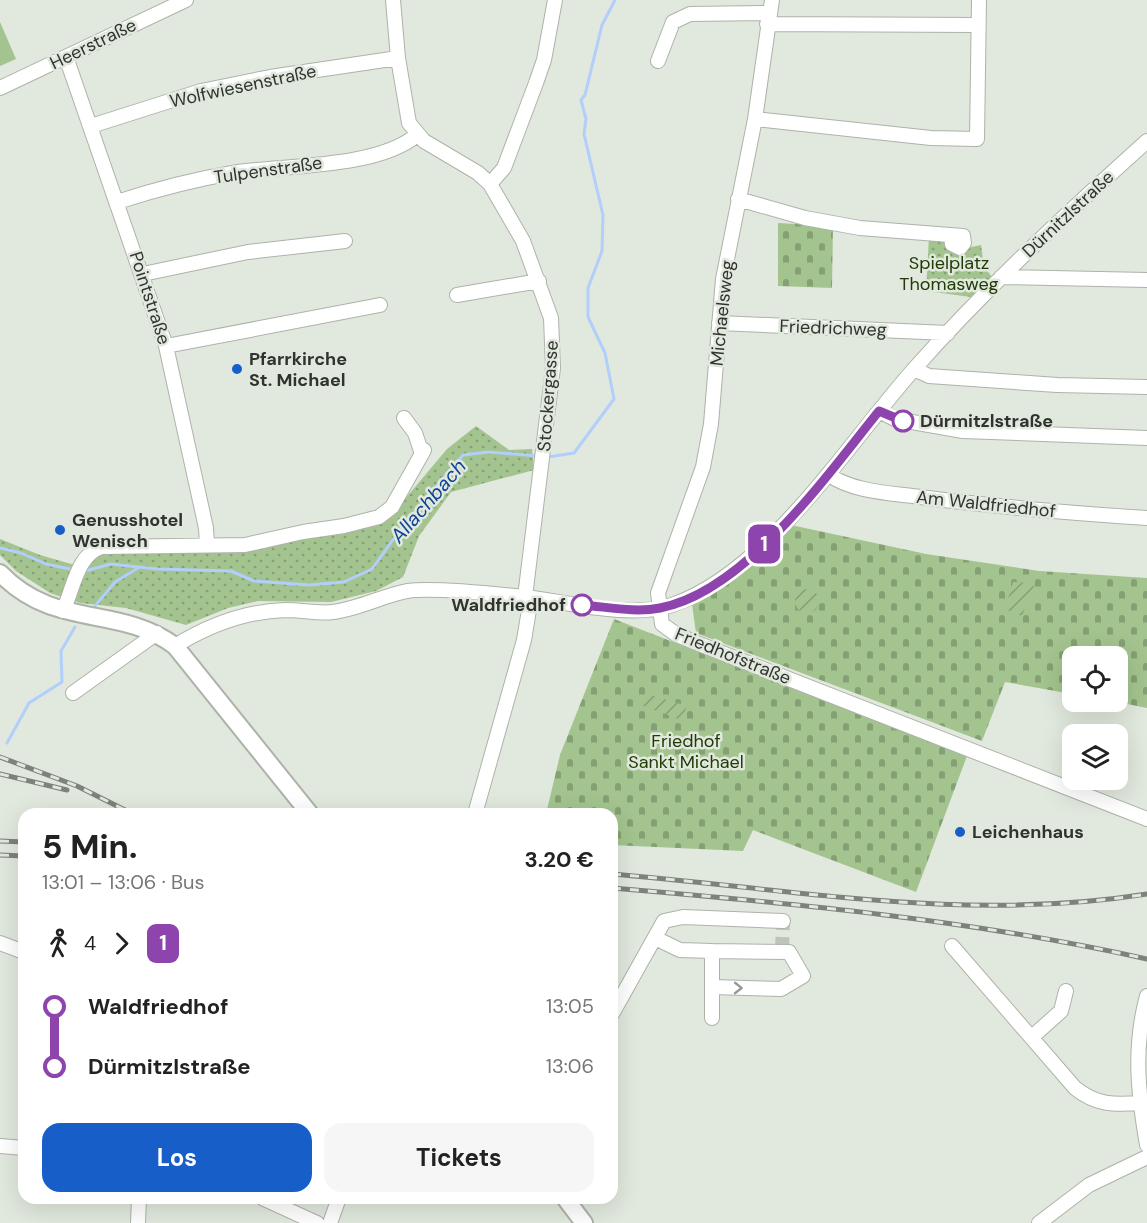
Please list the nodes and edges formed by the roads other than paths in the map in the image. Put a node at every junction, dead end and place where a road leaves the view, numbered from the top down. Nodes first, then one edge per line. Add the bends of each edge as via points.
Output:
1 (186, 0) edge
2 (393, 0) edge
3 (555, 0) edge
4 (979, 0) edge
5 (770, 12) edge
6 (977, 25) junction
7 (66, 57) junction
8 (398, 58) junction
9 (658, 61) dead end
10 (0, 88) edge
11 (755, 119) junction
12 (91, 126) junction
13 (417, 135) junction
14 (1147, 141) edge
15 (490, 184) junction
16 (738, 200) junction
17 (117, 202) junction
18 (951, 235) dead end
19 (345, 241) dead end
20 (142, 274) junction
21 (1001, 277) junction
22 (1147, 280) edge
23 (539, 281) junction
24 (458, 295) dead end
25 (380, 305) dead end
26 (719, 323) junction
27 (948, 333) junction
28 (166, 346) junction
29 (915, 369) junction
30 (1147, 387) edge
31 (879, 411) junction
32 (404, 418) dead end
33 (1147, 438) edge
34 (828, 474) junction
35 (1147, 518) edge
36 (207, 546) junction
37 (0, 573) edge
38 (528, 597) junction
39 (658, 608) junction
40 (63, 611) junction
41 (157, 633) junction
42 (175, 646) junction
43 (73, 693) dead end
44 (305, 808) edge
45 (477, 808) edge
46 (1147, 819) edge
47 (783, 921) dead end
48 (655, 938) junction
49 (0, 944) edge
50 (952, 946) dead end
51 (18, 950) edge
52 (712, 951) junction
53 (712, 987) junction
54 (1066, 991) dead end
55 (1147, 996) edge
56 (618, 1003) edge
57 (712, 1018) dead end
58 (1032, 1037) junction
59 (1139, 1103) junction
60 (1147, 1145) edge
61 (0, 1146) edge
62 (18, 1148) edge
63 (1147, 1157) edge
64 (139, 1204) edge
65 (275, 1204) edge
66 (337, 1204) edge
67 (570, 1204) edge
68 (138, 1223) edge
69 (317, 1223) edge
70 (330, 1223) edge
71 (584, 1223) edge
72 (1039, 1223) edge

1 - 7 street, Heerstraße
2 - 8 street
3 - 15 street via 538,75 504,168
4 - 6 street
5 - 6 street
5 - 9 street via 690,14 673,22
5 - 11 street, Michaelsweg
6 - 11 street via 976,139 931,138
7 - 10 street, Heerstraße
7 - 12 street, Pointstraße
8 - 12 street, Wolfwiesenstraße via 201,91
8 - 13 street via 405,111
11 - 16 street, Michaelsweg
12 - 17 street, Pointstraße
13 - 15 street, Stockergasse
13 - 17 street, Tulpenstraße via 398,148 364,158 204,178
14 - 21 street, Dürnitzlstraße
15 - 23 street, Stockergasse via 523,242
16 - 18 street via 860,228
16 - 26 street, Michaelsweg
17 - 20 street, Pointstraße
19 - 20 street via 248,252
20 - 28 street, Pointstraße
21 - 22 street
21 - 27 street, Dürnitzlstraße
23 - 24 street
23 - 38 street, Stockergasse via 551,318 554,351
25 - 28 street
26 - 27 street, Friedrichweg
26 - 39 street, Michaelsweg via 711,424 703,467 664,571
27 - 29 street, Dürnitzlstraße
28 - 36 street, Pointstraße
29 - 30 street via 940,377 1057,386
29 - 31 street, Dürnitzlstraße
31 - 33 street via 895,419 963,430
31 - 34 street, Dürnitzlstraße
32 - 36 street via 423,452 392,507 379,516 245,546
34 - 35 street, Am Waldfriedhof via 836,480 883,492 984,506
34 - 39 street, Dürnitzlstraße via 742,565 707,589
36 - 40 street via 101,547 87,554
37 - 40 main road via 28,596
38 - 39 street, Friedhofstraße via 622,609
38 - 42 street, Friedhofstraße via 408,591 333,612 285,610 243,615 218,623
38 - 45 street, Stockergasse via 524,640
39 - 46 street, Friedhofstraße via 662,624 677,635
40 - 41 main road via 130,623
41 - 42 main road
41 - 43 street
42 - 44 main road
47 - 48 street via 670,918
48 - 52 street via 680,950
48 - 56 street
49 - 51 street
50 - 58 street
52 - 53 street
53 -> 52 street via 781,989 803,976 789,952
53 - 57 street
54 - 58 street via 1061,1011
55 - 59 street via 1137,1059
58 - 59 street via 1087,1098 1116,1105
59 - 60 street
61 - 62 street
63 - 72 street via 1089,1185
64 - 68 street
65 - 69 street
66 - 70 street
67 - 71 main road

